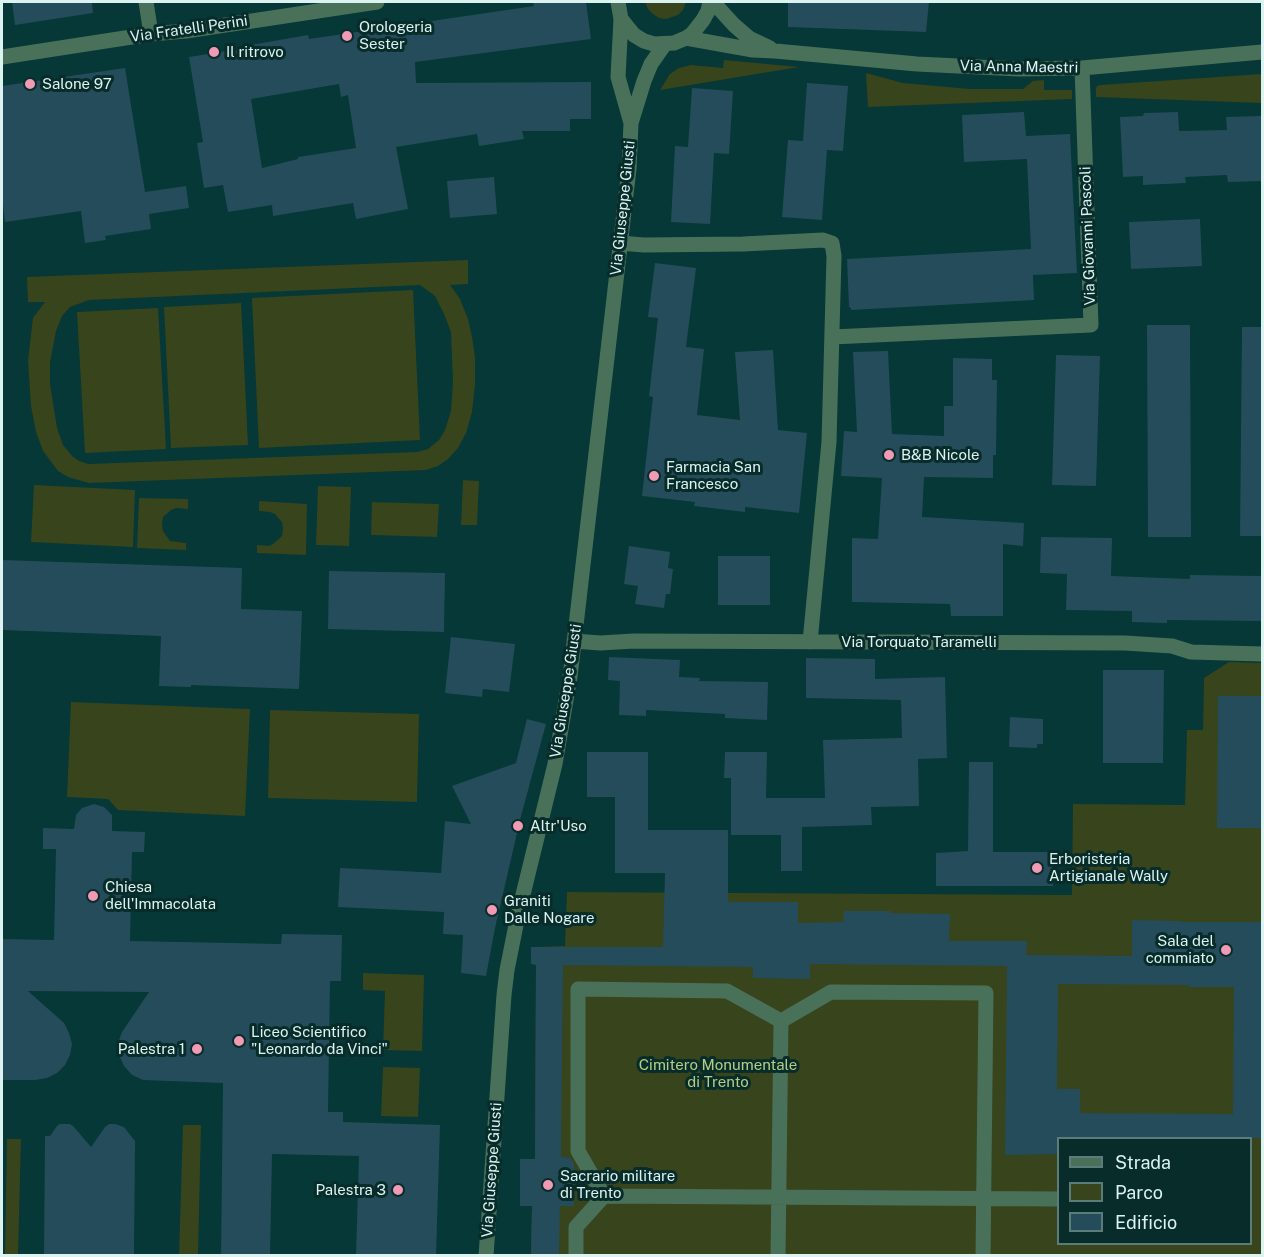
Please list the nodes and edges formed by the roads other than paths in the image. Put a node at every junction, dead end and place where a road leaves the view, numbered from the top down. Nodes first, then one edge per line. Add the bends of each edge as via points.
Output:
1 (146, 2) edge
2 (377, 2) edge
3 (618, 2) edge
4 (712, 2) edge
5 (621, 20) junction
6 (151, 34) junction
7 (686, 39) junction
8 (665, 44) junction
9 (776, 51) junction
10 (1263, 52) edge
11 (2, 57) edge
12 (1082, 68) junction
13 (631, 123) junction
14 (620, 243) junction
15 (832, 337) junction
16 (574, 641) junction
17 (810, 642) junction
18 (1263, 654) edge
19 (782, 1021) junction
20 (604, 1196) junction
21 (778, 1197) junction
22 (984, 1198) junction
23 (1057, 1199) edge
24 (486, 1256) edge
25 (576, 1256) edge
26 (778, 1256) edge
27 (983, 1256) edge

1 - 6 street
2 - 6 street, Via Fratelli Perini
3 - 5 street, Via Giuseppe Giusti
4 - 7 street
4 - 9 street, Via Anna Maestri via 749,38
5 - 8 street via 644,41
5 - 13 street, Via Giuseppe Giusti via 618,77
6 - 11 street, Via Fratelli Perini
7 - 8 street
7 - 9 street, Via Anna Maestri
8 - 13 street, Via Giuseppe Giusti via 651,64
9 - 12 street, Via Anna Maestri via 917,64
10 - 12 street, Via Anna Maestri
12 - 15 street, Via Giovanni Pascoli via 1091,325
13 - 14 street, Via Giuseppe Giusti
14 - 15 street via 832,243
14 - 16 street, Via Giuseppe Giusti
15 - 17 street via 829,442
16 - 17 street, Via Torquato Taramelli
16 - 24 street, Via Giuseppe Giusti via 559,742 507,970
17 - 18 street, Via Torquato Taramelli via 1125,643 1172,646 1191,652
19 - 20 street via 727,991 578,989 578,1151
19 - 21 street
19 - 22 street via 831,992 986,993
20 - 21 street
20 - 25 street via 576,1227
21 - 22 street
21 - 26 street
22 - 23 street
22 - 27 street

